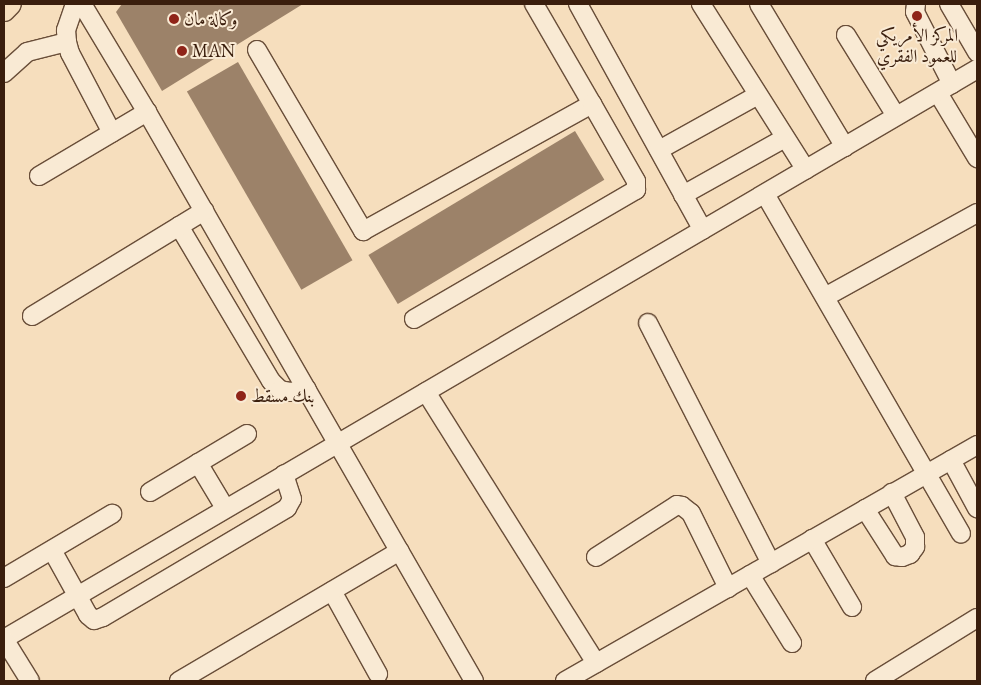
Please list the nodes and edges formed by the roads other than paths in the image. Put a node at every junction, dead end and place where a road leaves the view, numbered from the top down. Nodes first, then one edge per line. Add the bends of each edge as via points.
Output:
1 (10, 4) edge
2 (75, 4) edge
3 (82, 4) edge
4 (534, 4) edge
5 (578, 4) edge
6 (703, 4) edge
7 (759, 4) edge
8 (916, 4) edge
9 (949, 4) edge
10 (4, 10) edge
11 (846, 34) dead end
12 (67, 42) junction
13 (257, 50) dead end
14 (977, 52) edge
15 (977, 70) edge
16 (4, 73) edge
17 (945, 88) junction
18 (758, 95) junction
19 (592, 104) junction
20 (148, 112) junction
21 (896, 116) junction
22 (112, 132) junction
23 (785, 138) junction
24 (845, 147) junction
25 (659, 150) junction
26 (977, 158) edge
27 (806, 170) junction
28 (39, 176) dead end
29 (765, 194) junction
30 (684, 195) junction
31 (204, 211) junction
32 (977, 213) edge
33 (179, 226) junction
34 (703, 230) junction
35 (825, 297) junction
36 (32, 316) dead end
37 (414, 319) dead end
38 (648, 323) dead end
39 (307, 390) junction
40 (426, 392) junction
41 (247, 434) dead end
42 (337, 442) junction
43 (977, 445) edge
44 (951, 460) junction
45 (198, 463) junction
46 (928, 473) junction
47 (284, 474) junction
48 (150, 492) dead end
49 (892, 494) junction
50 (225, 508) junction
51 (977, 508) edge
52 (865, 509) junction
53 (112, 514) dead end
54 (962, 534) dead end
55 (812, 539) junction
56 (52, 550) junction
57 (400, 552) junction
58 (596, 557) dead end
59 (771, 563) junction
60 (750, 575) junction
61 (4, 578) edge
62 (728, 588) junction
63 (332, 591) junction
64 (77, 596) junction
65 (852, 607) dead end
66 (977, 618) edge
67 (4, 639) edge
68 (792, 643) dead end
69 (596, 663) junction
70 (378, 674) dead end
71 (30, 681) edge
72 (179, 681) edge
73 (474, 681) edge
74 (565, 681) edge
75 (875, 681) edge

1 - 10 main road
2 - 12 street via 66,30
3 - 20 street
4 - 19 street
5 - 25 street
6 - 18 street
7 - 24 street
8 - 17 street via 915,12
9 - 14 street
11 - 21 street
12 - 16 street via 27,52
12 - 22 street
13 - 19 street via 363,231
15 - 17 street
17 - 21 street
17 - 26 street
18 - 23 street
18 - 25 street
19 - 37 street via 636,182 636,190
20 - 22 street
20 - 31 street
21 - 24 street
22 - 28 street
23 - 27 street
23 - 30 street
24 - 27 street
25 - 30 street
27 - 29 street
29 - 34 street
29 - 35 street
30 - 34 street
31 - 33 street
31 - 39 street
32 - 35 street
33 - 36 street
33 - 39 street via 271,382 280,390
34 - 40 street
35 - 46 street
38 - 59 street
39 - 42 street
40 - 42 street
40 - 69 street
41 - 45 street
42 - 47 street
42 - 57 street
43 - 44 street
44 - 46 street
44 - 51 street
45 - 48 street
45 - 50 street
46 - 49 street
46 - 54 street
47 - 50 street
47 - 64 street via 292,499 288,508 279,514 102,617 94,620 88,615
49 - 52 street
49 - 52 street via 915,537 915,548 910,554 902,558 895,556
50 - 64 street
52 - 55 street
53 - 56 street
55 - 59 street
55 - 65 street
56 - 61 street
56 - 64 street
57 - 63 street
57 - 73 street
58 - 62 street via 677,505 682,506 690,513
59 - 60 street
60 - 62 street
60 - 68 street
62 - 69 street
63 - 70 street
63 - 72 street
64 - 67 street
66 - 75 street
67 - 71 street
69 - 74 street

